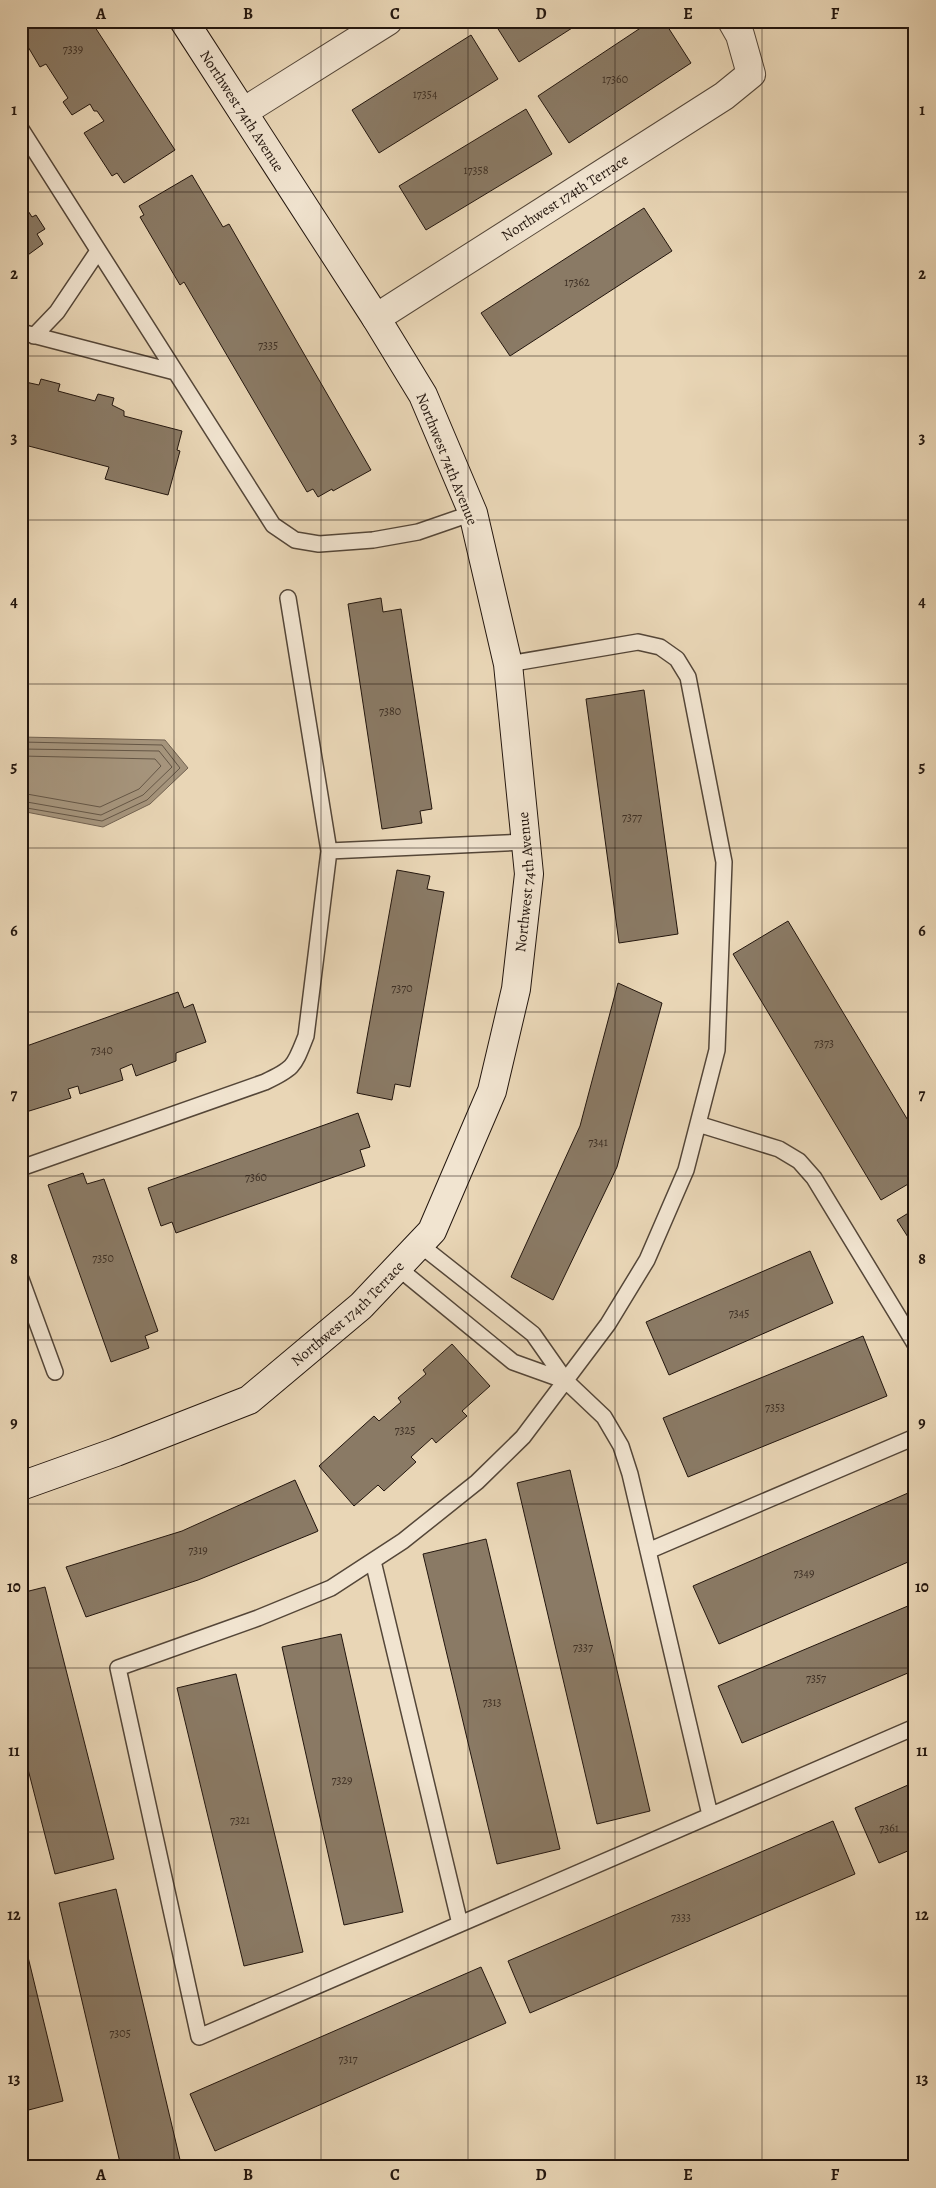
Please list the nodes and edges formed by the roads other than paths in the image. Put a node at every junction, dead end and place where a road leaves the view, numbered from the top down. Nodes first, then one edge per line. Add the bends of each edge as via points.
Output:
1 (184, 21) edge
2 (388, 21) edge
3 (732, 21) edge
4 (243, 112) junction
5 (21, 129) edge
6 (98, 251) junction
7 (376, 318) junction
8 (28, 334) edge
9 (175, 372) junction
10 (473, 513) junction
11 (288, 598) dead end
12 (508, 664) junction
13 (526, 842) junction
14 (329, 851) junction
15 (516, 989) joint
16 (698, 1124) junction
17 (21, 1168) edge
18 (419, 1244) junction
19 (397, 1267) junction
20 (21, 1280) edge
21 (915, 1344) edge
22 (55, 1372) dead end
23 (566, 1381) junction
24 (915, 1437) edge
25 (21, 1486) edge
26 (648, 1550) junction
27 (373, 1561) junction
28 (915, 1727) edge
29 (710, 1816) junction
30 (460, 1924) junction

1 - 4 street, Northwest 74th Avenue
2 - 4 street
3 - 7 street, Northwest 174th Terrace via 740,35 751,74 724,96
4 - 7 street, Northwest 74th Avenue
5 - 6 lane
6 - 8 lane via 56,312
6 - 9 lane
7 - 10 street, Northwest 74th Avenue via 423,395
8 - 9 lane
9 - 10 lane via 273,525 296,540 319,544 373,540 418,532
10 - 12 street, Northwest 74th Avenue
11 - 14 lane
12 - 13 street, Northwest 74th Avenue
12 - 16 lane via 638,642 660,647 676,659 688,677 724,862 717,1050
13 - 14 lane
13 - 15 street, Northwest 74th Avenue via 529,874
14 - 17 lane via 306,1036 296,1063 265,1082
15 - 18 street, Northwest 174th Terrace via 492,1091 432,1231
16 - 21 lane via 779,1149 799,1161 814,1178
16 - 23 lane via 686,1170 647,1260 608,1324
18 - 19 street, Northwest 174th Terrace
18 - 23 lane via 534,1334
19 - 23 lane via 512,1362
19 - 25 street, Northwest 174th Terrace via 361,1306 249,1400
20 - 22 lane
23 - 26 lane via 604,1417 621,1446
23 - 27 lane via 523,1437 477,1482
24 - 26 lane
26 - 29 lane
27 - 30 lane
27 - 30 lane via 331,1588 118,1668 200,2037
28 - 29 lane
29 - 30 lane

